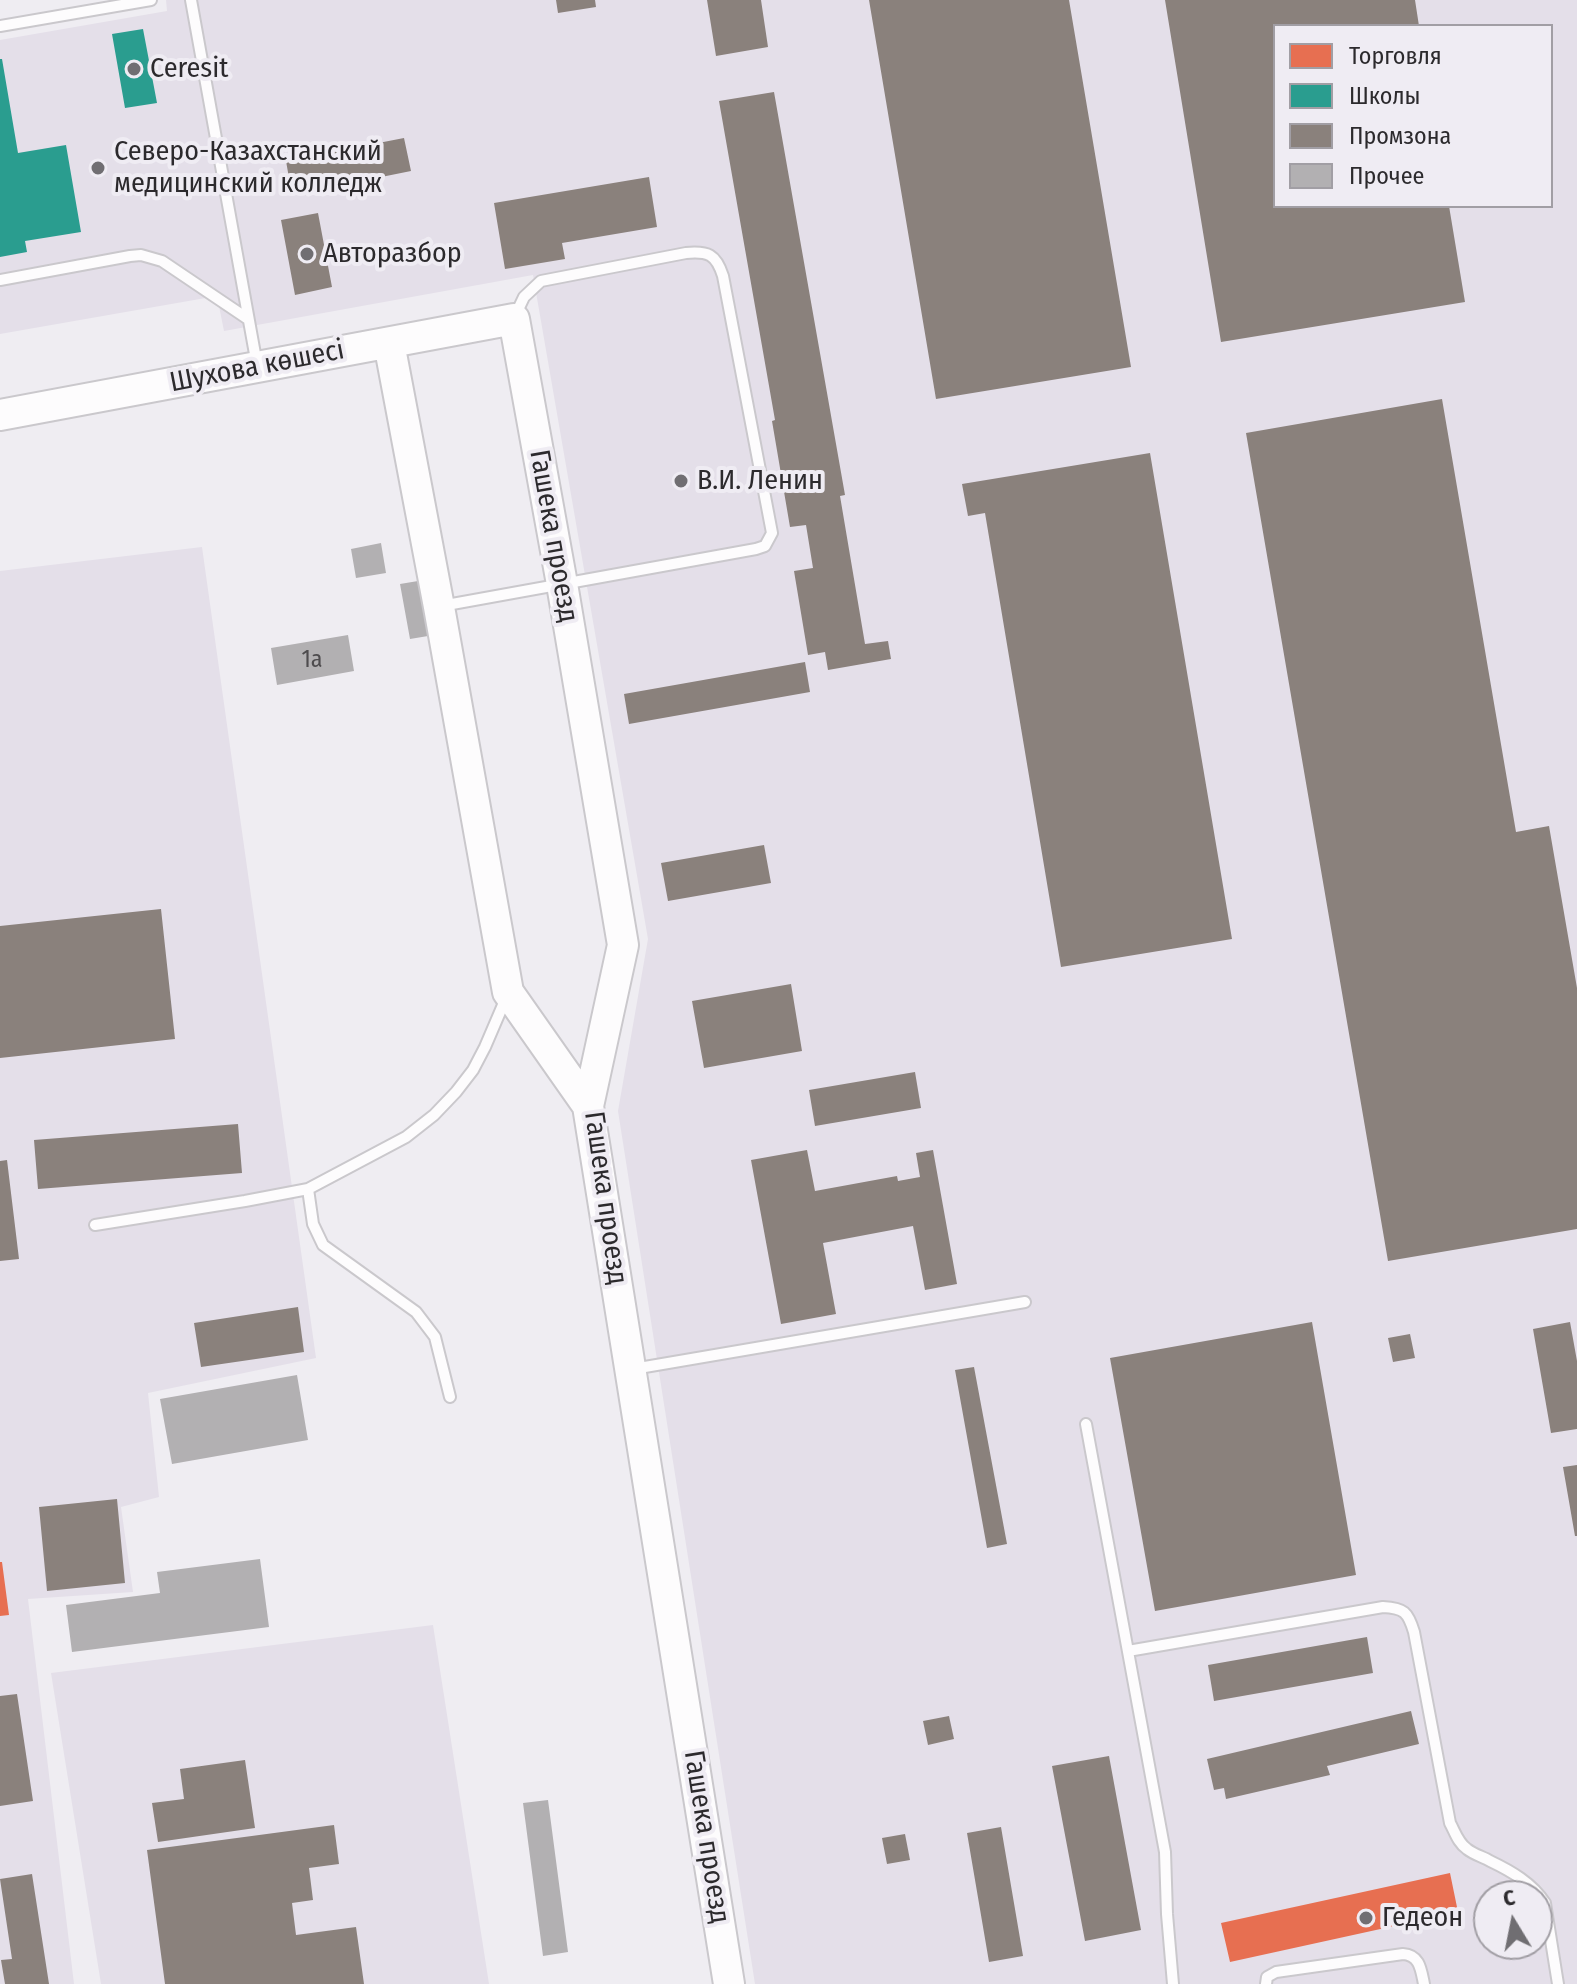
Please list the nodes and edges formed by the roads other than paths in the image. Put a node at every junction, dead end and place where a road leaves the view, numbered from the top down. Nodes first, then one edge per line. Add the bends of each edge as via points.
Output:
1 (151, 0) edge
2 (191, 0) edge
3 (0, 26) edge
4 (0, 280) edge
5 (248, 319) junction
6 (514, 319) junction
7 (389, 343) junction
8 (257, 367) junction
9 (0, 415) edge
10 (562, 584) junction
11 (439, 607) junction
12 (508, 992) junction
13 (588, 1106) junction
14 (308, 1189) junction
15 (95, 1225) dead end
16 (1025, 1302) dead end
17 (631, 1370) junction
18 (450, 1397) dead end
19 (1086, 1424) dead end
20 (1128, 1651) junction
21 (729, 1984) edge
22 (1173, 1984) edge
23 (1266, 1984) edge
24 (1424, 1984) edge
25 (1558, 1984) edge

1 - 3 lane
2 - 5 lane
4 - 5 lane via 141,255 162,261
5 - 8 lane
6 - 7 street, Шухова көшесі
6 - 10 street, Гашека проезд
6 - 10 lane via 524,297 541,281 686,253 712,256 723,276 771,523 769,540 756,549
7 - 8 street, Шухова көшесі
7 - 11 street
8 - 9 street, Шухова көшесі
10 - 11 lane
10 - 13 street, Гашека проезд via 623,945
11 - 12 street
12 - 13 street
12 - 14 lane via 473,1070 434,1115 406,1137
13 - 17 street, Гашека проезд
14 - 15 lane
14 - 18 lane via 313,1224 323,1245 416,1312 435,1337
16 - 17 lane
17 - 21 street, Гашека проезд
19 - 20 lane
20 - 22 lane via 1165,1852
20 - 25 lane via 1383,1607 1405,1611 1414,1632 1450,1823 1468,1850 1538,1891 1545,1903
23 - 24 lane via 1276,1972 1403,1954 1419,1963

